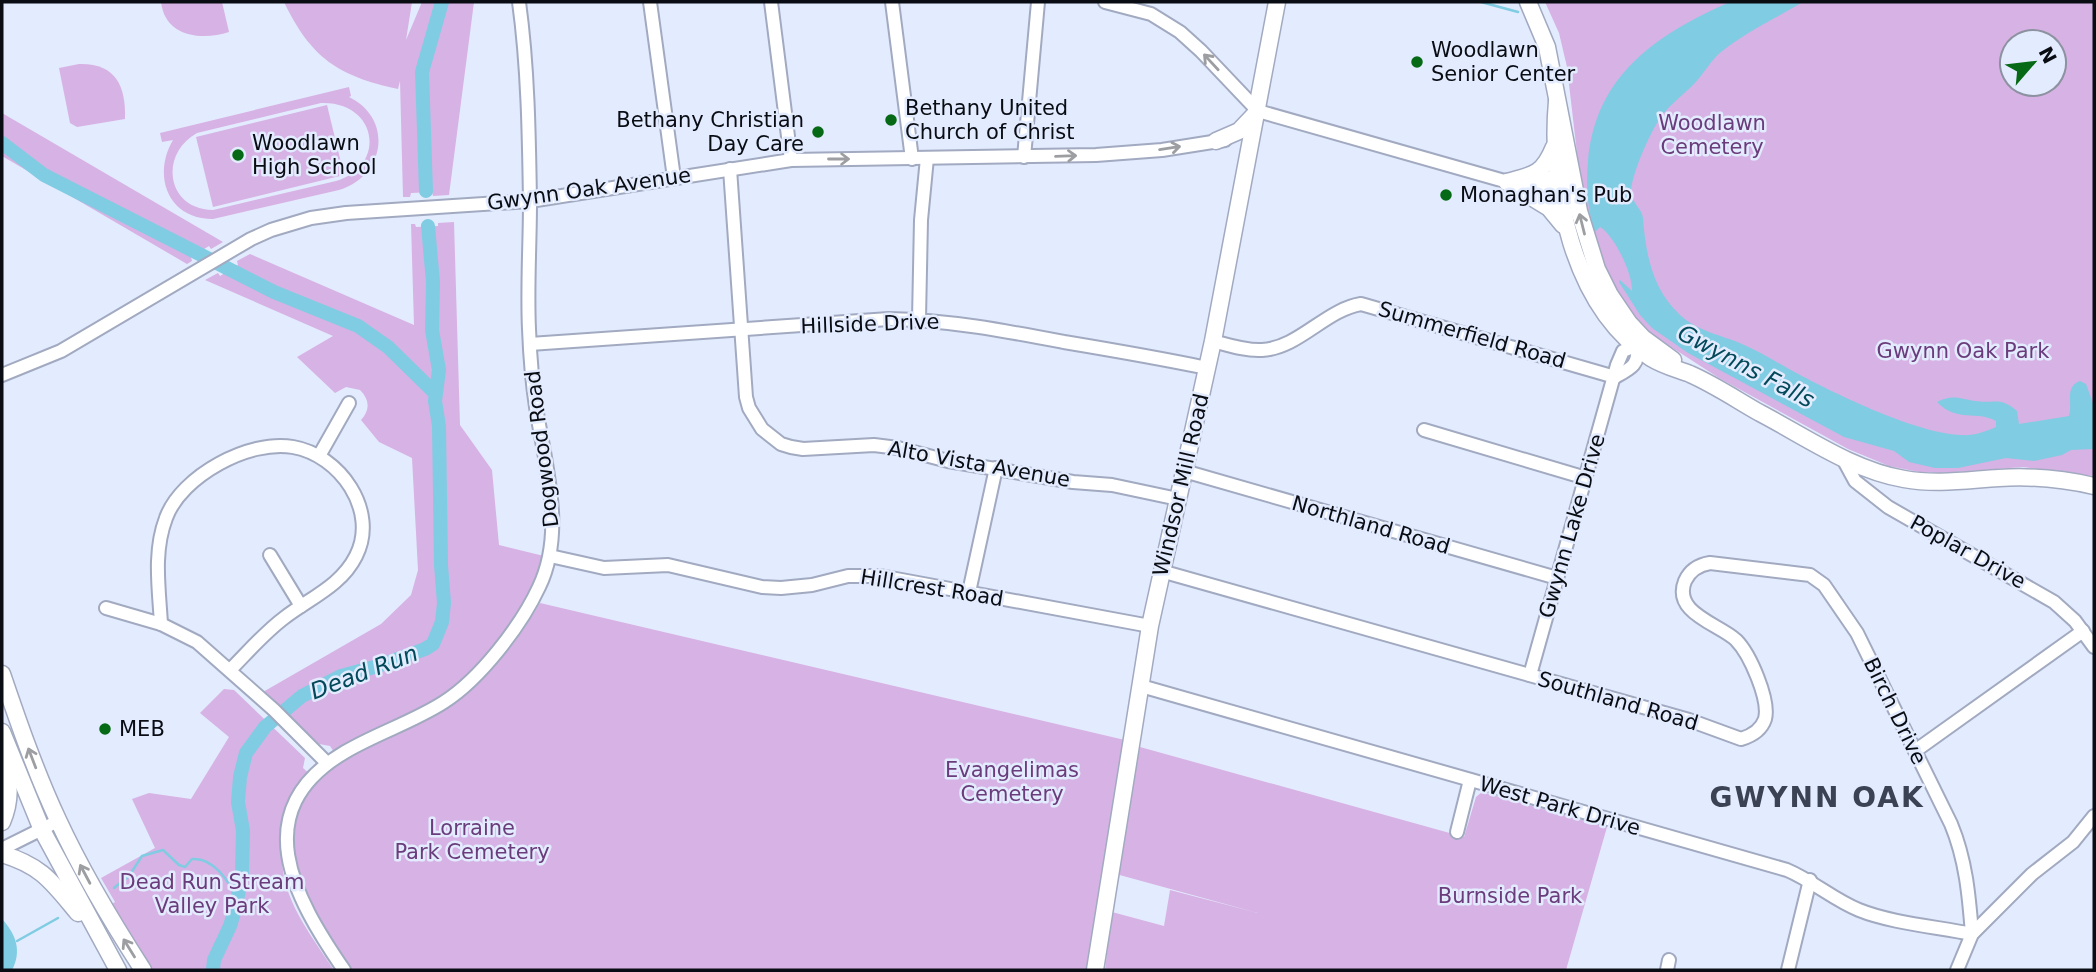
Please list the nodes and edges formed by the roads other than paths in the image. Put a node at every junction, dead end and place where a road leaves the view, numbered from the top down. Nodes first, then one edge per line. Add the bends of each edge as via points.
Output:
1 (519, 2) edge
2 (650, 2) edge
3 (771, 2) edge
4 (892, 2) edge
5 (1038, 2) edge
6 (1105, 2) edge
7 (1277, 2) edge
8 (1528, 2) edge
9 (1152, 8) edge
10 (1557, 101) junction
11 (1258, 111) junction
12 (1253, 136) junction
13 (1216, 141) junction
14 (1554, 144) junction
15 (1024, 157) junction
16 (927, 158) junction
17 (912, 159) junction
18 (792, 160) junction
19 (730, 169) junction
20 (674, 178) junction
21 (1565, 181) junction
22 (1507, 182) junction
23 (530, 201) junction
24 (1567, 229) junction
25 (919, 319) junction
26 (740, 330) junction
27 (1213, 341) junction
28 (1640, 342) junction
29 (530, 344) junction
30 (1207, 368) junction
31 (3, 375) edge
32 (1615, 377) junction
33 (349, 403) dead end
34 (1424, 430) dead end
35 (319, 456) junction
36 (1842, 457) junction
37 (996, 468) junction
38 (1184, 471) junction
39 (1586, 478) junction
40 (2094, 486) edge
41 (1178, 499) junction
42 (270, 555) dead end
43 (550, 556) junction
44 (1161, 571) junction
45 (1557, 578) junction
46 (1817, 579) joint
47 (968, 592) junction
48 (301, 606) junction
49 (106, 608) dead end
50 (161, 624) junction
51 (1150, 626) junction
52 (2083, 631) junction
53 (2094, 647) edge
54 (230, 670) junction
55 (2, 674) edge
56 (1530, 675) junction
57 (1141, 686) junction
58 (2, 732) edge
59 (1915, 751) junction
60 (2, 756) edge
61 (327, 763) junction
62 (1471, 780) junction
63 (2094, 816) edge
64 (58, 821) junction
65 (2, 822) edge
66 (41, 830) junction
67 (1457, 832) dead end
68 (2, 851) edge
69 (1810, 880) junction
70 (1972, 934) junction
71 (101, 942) junction
72 (118, 970) edge
73 (143, 970) edge
74 (344, 970) edge
75 (1095, 970) edge
76 (1788, 970) edge
77 (1957, 970) edge

1 - 23 street, Dogwood Road
2 - 20 street
3 - 18 street
4 - 17 street
5 - 15 street
6 - 9 street
7 - 11 main road, Windsor Mill Road
8 - 10 main road via 1547,47
11 -> 9 street via 1194,43
10 - 14 main road
10 - 21 main road
11 - 12 main road, Windsor Mill Road
11 - 13 main road via 1239,131
11 - 22 street
12 - 13 street, Gwynn Oak Avenue
12 - 27 main road, Windsor Mill Road
15 -> 13 street, Gwynn Oak Avenue via 1124,154
14 - 21 main road
14 - 22 main road via 1537,173
15 - 16 street, Gwynn Oak Avenue
16 - 17 street, Gwynn Oak Avenue
16 - 25 street
18 -> 17 street, Gwynn Oak Avenue
18 - 19 street, Gwynn Oak Avenue
19 - 20 street, Gwynn Oak Avenue
19 - 26 street, Alto Vista Avenue
20 - 23 street, Gwynn Oak Avenue
21 - 22 street via 1532,188
21 - 24 main road
28 -> 21 main road via 1597,269
22 - 24 main road via 1549,208
23 - 29 street, Dogwood Road
23 - 31 street, Gwynn Oak Avenue via 346,213 271,230 61,351
24 - 28 main road via 1599,302 1620,331
25 - 26 street, Hillside Drive
25 - 30 street, Hillside Drive via 971,324
26 - 29 street, Hillside Drive
26 - 37 street, Alto Vista Avenue via 749,408 762,429 782,444 803,449 874,445
27 - 30 main road, Windsor Mill Road
27 - 32 street, Summerfield Road via 1273,348 1361,304
28 - 32 street, Gwynn Lake Drive via 1623,351
28 - 36 main road via 1660,362
29 - 43 street, Dogwood Road via 552,513
30 - 38 main road, Windsor Mill Road
32 - 39 street, Gwynn Lake Drive
33 - 35 street
34 - 39 street
35 - 48 street via 341,474 357,499 361,540 358,553 341,577
35 - 50 street via 293,447 264,447 211,469 184,491 166,516 158,549
36 - 40 main road via 1886,475 1920,482 2024,478
36 - 52 street, Poplar Drive via 1855,481 1871,495 2042,594 2065,610
37 - 41 street, Alto Vista Avenue
37 - 47 street
38 - 41 main road, Windsor Mill Road
38 - 45 street, Northland Road
39 - 45 street, Gwynn Lake Drive
41 - 44 main road, Windsor Mill Road
42 - 48 street
43 - 47 street, Hillcrest Road via 604,568 668,565 762,587 795,588 865,575
43 - 61 street, Dogwood Road via 530,603 465,687 442,704
44 - 51 main road, Windsor Mill Road
44 - 56 street, Southland Road
45 - 56 street, Gwynn Lake Drive
46 - 56 street, Southland Road via 1803,573 1710,563 1686,577 1683,593 1690,609 1736,640 1753,665 1765,710 1761,726 1748,737 1733,738 1689,720
46 - 59 street, Birch Drive via 1857,633
47 - 51 street, Hillcrest Road
48 - 54 street
49 - 50 street
50 - 54 street via 197,642
51 - 57 main road, Windsor Mill Road
52 - 53 street, Poplar Drive
52 - 59 street
54 - 61 street
64 -> 55 main road
57 - 62 street, West Park Drive
57 - 75 main road, Windsor Mill Road
58 - 66 main road
59 - 70 street, Birch Drive via 1959,843
60 - 65 main road via 10,793
61 - 74 street, Dogwood Road via 296,801 287,852 310,918
62 - 67 street
62 - 69 street, West Park Drive
63 - 70 street via 2073,842 2032,874
64 - 66 street
73 -> 64 main road
66 - 68 street
66 - 71 main road
68 - 71 main road via 43,873
69 - 70 street, West Park Drive via 1859,910
69 - 76 street
70 - 77 street
71 - 72 main road

